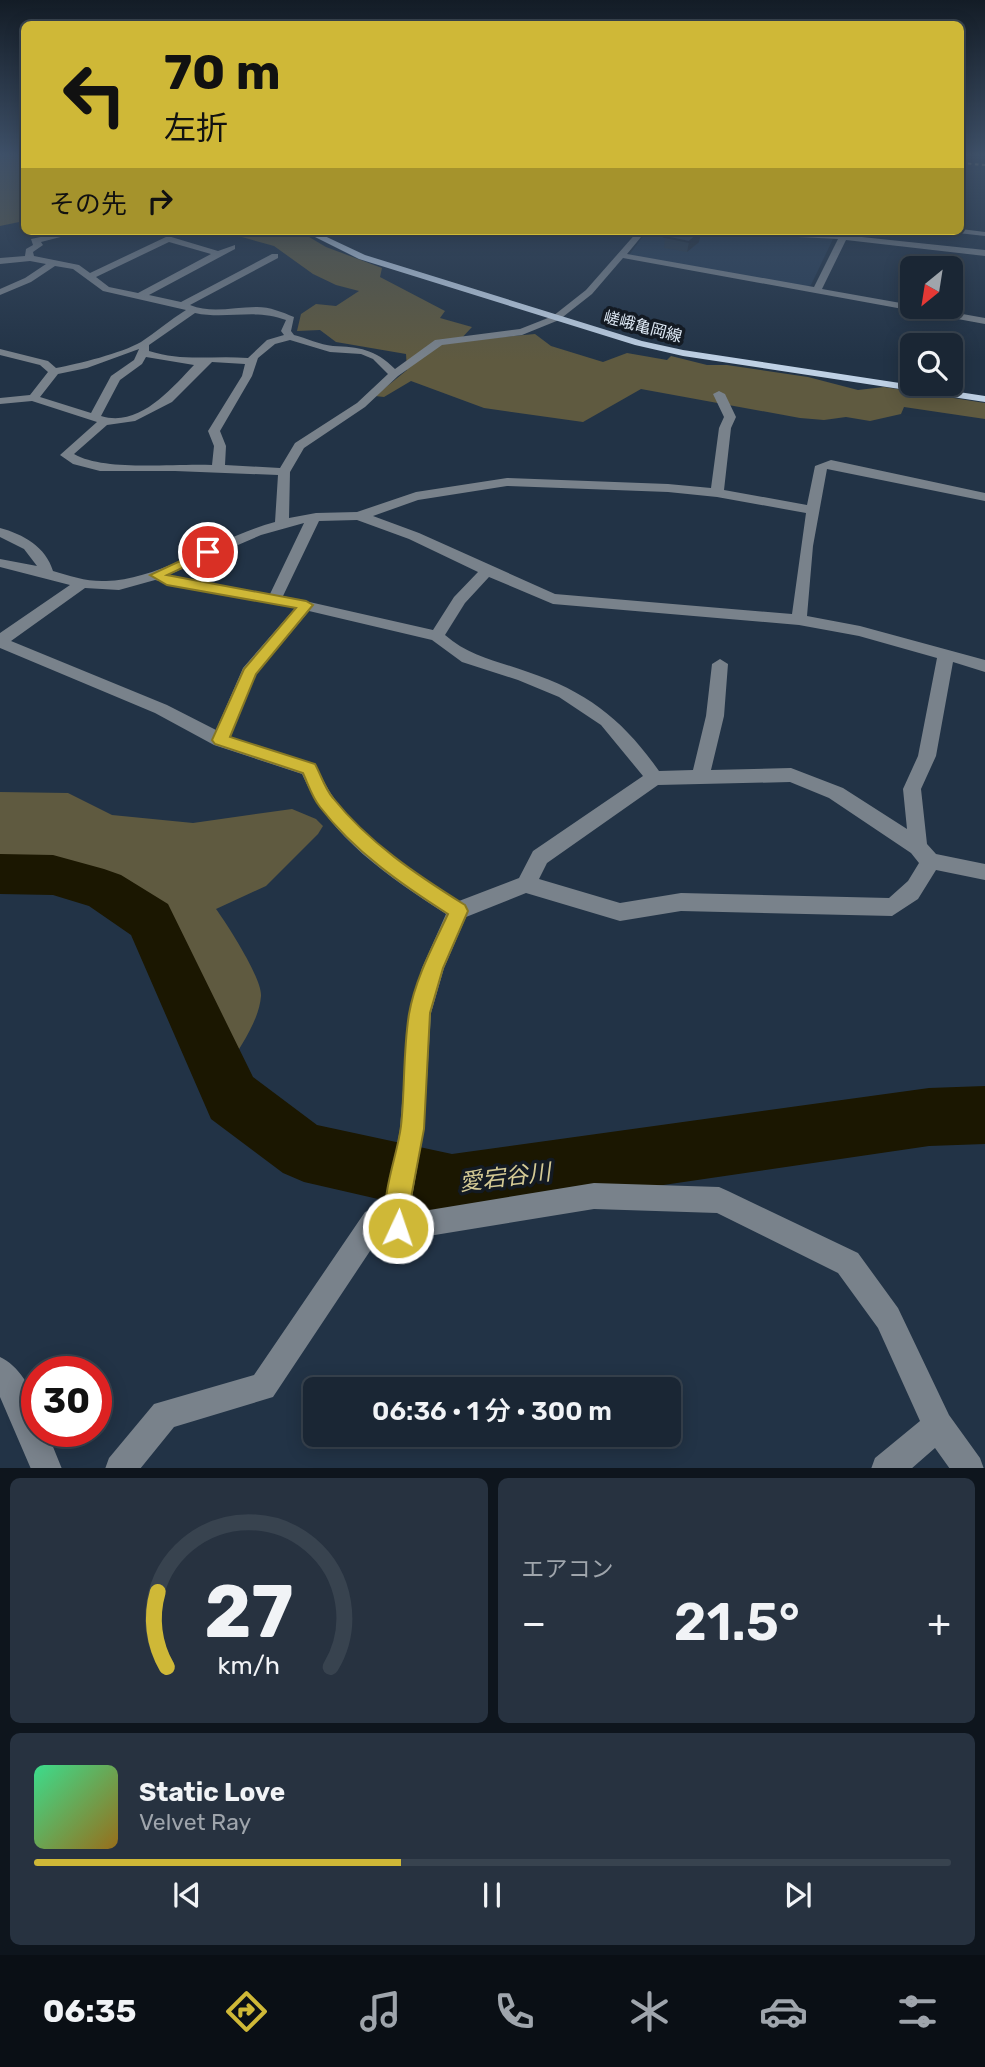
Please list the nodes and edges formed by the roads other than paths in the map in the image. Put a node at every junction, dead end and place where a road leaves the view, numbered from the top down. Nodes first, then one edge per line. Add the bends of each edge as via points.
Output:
1 (964, 231) edge
2 (985, 234) edge
3 (60, 235) edge
4 (315, 235) edge
5 (638, 235) edge
6 (800, 235) edge
7 (844, 237) junction
8 (233, 247) dead end
9 (985, 253) edge
10 (219, 254) junction
11 (621, 255) junction
12 (275, 256) dead end
13 (30, 258) junction
14 (0, 261) edge
15 (53, 263) junction
16 (88, 278) junction
17 (817, 290) junction
18 (0, 292) edge
19 (138, 296) junction
20 (188, 307) junction
21 (556, 318) junction
22 (985, 321) edge
23 (289, 337) junction
24 (144, 348) junction
25 (0, 352) edge
26 (251, 361) junction
27 (202, 363) junction
28 (54, 372) junction
29 (394, 374) junction
30 (719, 394) dead end
31 (33, 398) junction
32 (985, 399) edge
33 (0, 401) edge
34 (100, 419) junction
35 (218, 469) junction
36 (284, 472) junction
37 (717, 493) junction
38 (985, 497) edge
39 (812, 510) junction
40 (359, 516) junction
41 (313, 519) junction
42 (282, 523) junction
43 (0, 532) edge
44 (0, 563) edge
45 (486, 572) junction
46 (46, 573) junction
47 (156, 575) junction
48 (82, 584) junction
49 (274, 600) junction
50 (306, 605) junction
51 (799, 620) junction
52 (437, 636) junction
53 (0, 641) edge
54 (946, 654) junction
55 (720, 664) dead end
56 (985, 666) edge
57 (220, 740) junction
58 (654, 778) junction
59 (700, 778) junction
60 (924, 854) junction
61 (985, 872) edge
62 (526, 884) junction
63 (458, 911) junction
64 (398, 1215) junction
65 (0, 1372) edge
66 (937, 1426) junction
67 (47, 1468) edge
68 (120, 1468) edge
69 (886, 1468) edge
70 (969, 1468) edge

1 - 2 street
3 - 13 street via 34,240 38,245 29,251
4 - 21 main road, 嵯峨亀岡線 via 362,257
5 - 11 street
6 - 7 street
7 - 9 street
7 - 17 street
8 - 10 street
10 - 16 street via 168,239
10 - 19 street
11 - 17 street
11 - 21 street via 589,292
12 - 20 street
13 - 14 street
13 - 15 street
15 - 16 street via 76,267
15 - 18 street
16 - 19 street via 106,289
17 - 22 street
19 - 20 street
20 - 23 street via 224,314 269,311 291,320 286,331
20 - 24 street
21 - 29 street via 522,332 439,342
21 - 32 main road, 嵯峨亀岡線 via 683,353
23 - 26 street via 261,349
23 - 29 street via 330,349 364,351
24 - 27 street
24 - 28 street
24 - 34 street via 138,362 115,379
25 - 28 street via 34,359
26 - 27 street via 211,359
26 - 35 street via 214,431 220,446
27 - 34 street via 173,395 130,420 110,423
28 - 31 street
29 - 36 street via 361,405 299,446
30 - 37 street via 730,416
31 - 33 street
31 - 34 street
34 - 35 street via 66,455 109,470
35 - 36 street
36 - 42 street
37 - 39 street
37 - 40 street via 507,482 416,496
38 - 39 street via 831,464 821,466
39 - 51 street
40 - 41 street
40 - 45 street via 443,548
41 - 42 street
41 - 49 street
42 - 47 street
43 - 46 street via 27,544 44,562
44 - 46 street
45 - 51 street via 553,599
45 - 52 street via 458,600
46 - 48 street
47 - 48 street via 117,586
47 - 49 street
48 - 53 street
49 - 50 street
50 - 52 street
50 - 57 street via 249,673
51 - 54 street
52 - 58 street via 453,652 524,676 589,706 637,751
53 - 57 street via 162,709
54 - 56 street
54 - 60 street via 927,756 912,789
55 - 59 street via 715,716
57 - 63 street via 309,769 324,801 363,842
58 - 59 street
58 - 62 street via 540,857
59 - 60 street via 792,775 836,793
60 - 61 street
60 - 62 street via 920,882 907,899 892,906 681,902 620,912
62 - 63 street
63 - 64 street via 433,968 420,1013 412,1129
64 - 66 street via 594,1196 719,1200 848,1264 888,1318
64 - 68 street via 374,1221 263,1387 165,1415
65 - 67 street via 16,1394
66 - 69 street
66 - 70 street

